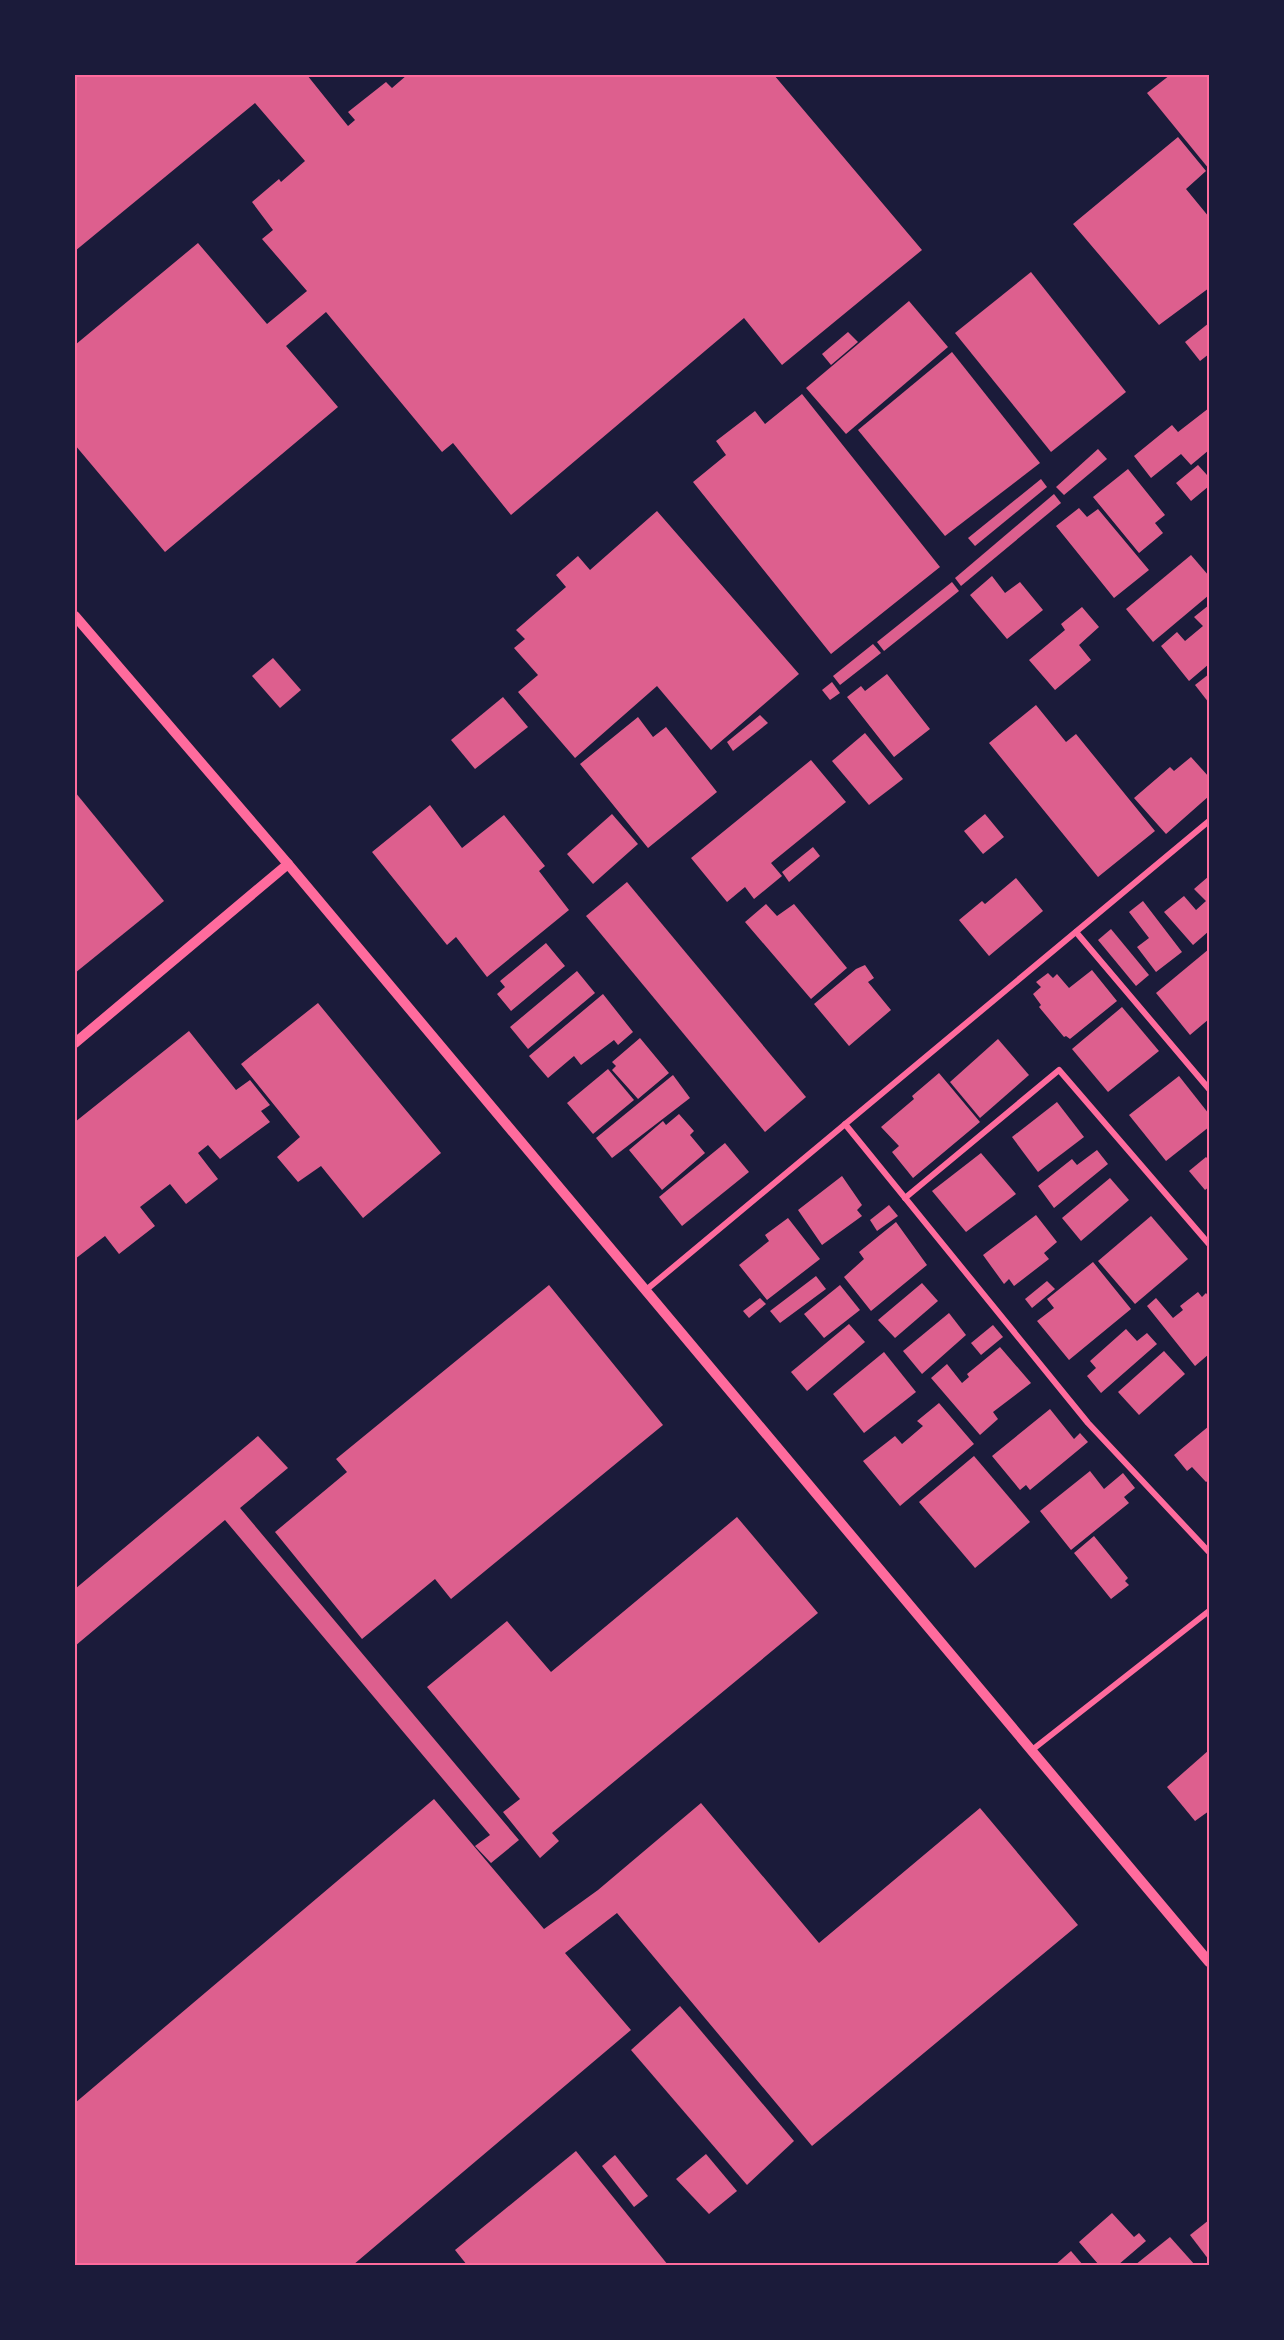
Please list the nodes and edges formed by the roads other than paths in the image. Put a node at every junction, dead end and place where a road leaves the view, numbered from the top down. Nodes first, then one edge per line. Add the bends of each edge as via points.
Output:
1 (75, 616) edge
2 (1209, 821) edge
3 (288, 864) junction
4 (1076, 932) junction
5 (75, 1043) edge
6 (1209, 1089) edge
7 (845, 1124) junction
8 (905, 1198) junction
9 (1209, 1244) edge
10 (646, 1290) junction
11 (1209, 1552) edge
12 (1209, 1611) edge
13 (1032, 1750) junction
14 (1209, 1962) edge

1 - 3 street
2 - 4 street
3 - 5 street
3 - 10 street
4 - 6 street
4 - 7 street
7 - 8 street
7 - 10 street
8 - 9 street via 1059,1070
8 - 11 street via 1088,1423
10 - 13 street
12 - 13 street
13 - 14 street

